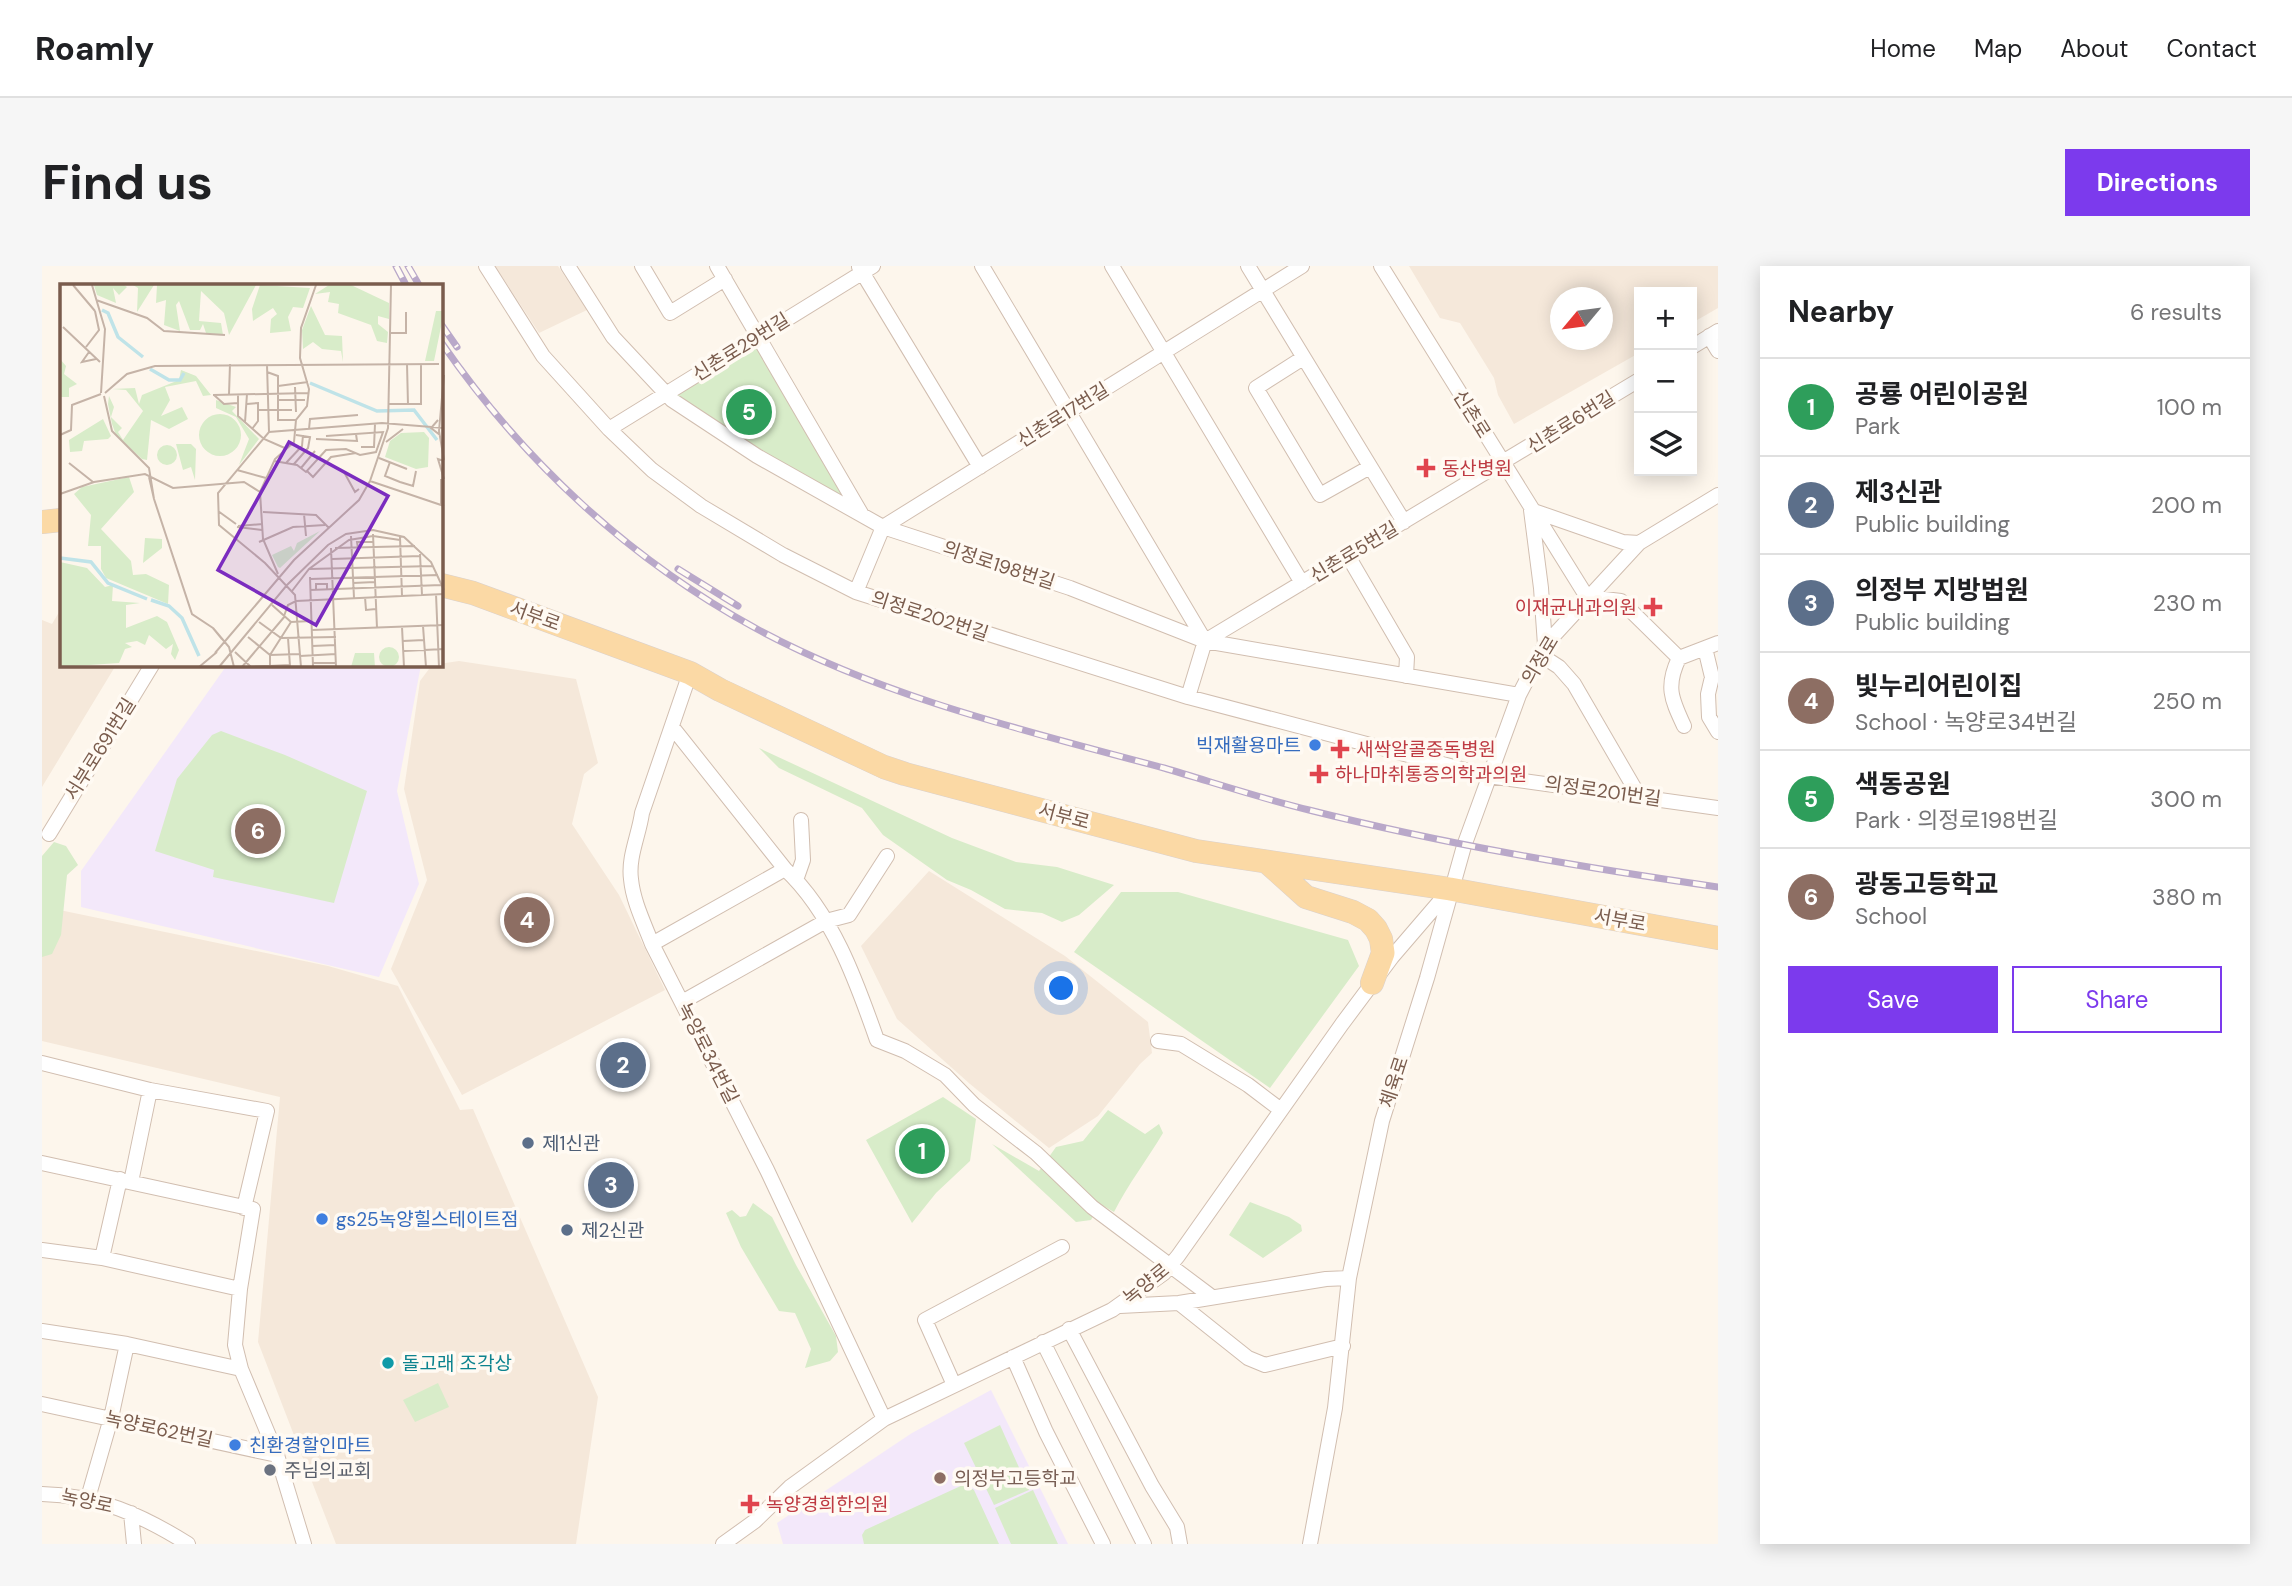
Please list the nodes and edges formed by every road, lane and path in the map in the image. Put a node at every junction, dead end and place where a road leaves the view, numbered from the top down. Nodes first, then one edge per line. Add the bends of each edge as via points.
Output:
1 (486, 266) edge
2 (568, 266) edge
3 (642, 266) edge
4 (982, 266) edge
5 (1112, 266) edge
6 (1248, 266) edge
7 (1303, 266) edge
8 (1381, 266) edge
9 (864, 268) edge
10 (722, 270) edge
11 (1263, 290) junction
12 (1714, 334) edge
13 (759, 336) junction
14 (1697, 344) edge
15 (1718, 351) edge
16 (1164, 352) junction
17 (1303, 358) junction
18 (1634, 383) edge
19 (666, 394) junction
20 (1069, 411) junction
21 (610, 429) junction
22 (1502, 464) junction
23 (979, 467) junction
24 (1370, 467) junction
25 (1718, 495) edge
26 (1531, 510) junction
27 (862, 514) junction
28 (60, 520) edge
29 (42, 522) edge
30 (1404, 522) junction
31 (883, 527) junction
32 (1639, 543) junction
33 (1348, 556) junction
34 (1302, 583) junction
35 (443, 586) edge
36 (856, 592) junction
37 (1587, 597) junction
38 (1205, 641) junction
39 (1712, 646) edge
40 (1542, 650) junction
41 (1679, 659) junction
42 (151, 667) edge
43 (690, 673) junction
44 (1406, 676) junction
45 (1519, 695) junction
46 (1188, 697) junction
47 (1684, 726) dead end
48 (673, 727) junction
49 (1718, 732) edge
50 (1488, 776) junction
51 (1639, 796) junction
52 (1718, 808) edge
53 (801, 820) dead end
54 (49, 834) dead end
55 (887, 856) dead end
56 (1267, 862) junction
57 (785, 869) junction
58 (796, 880) junction
59 (1450, 889) junction
60 (826, 921) junction
61 (1718, 938) edge
62 (652, 944) junction
63 (1372, 983) junction
64 (682, 1002) junction
65 (1158, 1041) dead end
66 (42, 1063) edge
67 (150, 1090) junction
68 (1281, 1110) junction
69 (42, 1163) edge
70 (126, 1181) junction
71 (244, 1208) junction
72 (1062, 1247) dead end
73 (42, 1250) edge
74 (102, 1258) junction
75 (1170, 1266) junction
76 (1349, 1278) junction
77 (240, 1289) junction
78 (1212, 1297) junction
79 (1179, 1303) junction
80 (1119, 1306) junction
81 (1069, 1329) junction
82 (42, 1331) edge
83 (1043, 1342) junction
84 (127, 1344) junction
85 (1343, 1346) junction
86 (1013, 1356) junction
87 (241, 1369) junction
88 (954, 1385) junction
89 (42, 1404) edge
90 (111, 1418) junction
91 (884, 1419) junction
92 (277, 1455) junction
93 (42, 1494) edge
94 (88, 1498) junction
95 (131, 1513) junction
96 (134, 1544) edge
97 (188, 1544) edge
98 (304, 1544) edge
99 (723, 1544) edge
100 (1103, 1544) edge
101 (1143, 1544) edge
102 (1180, 1544) edge
103 (1310, 1544) edge

1 - 21 street, 의정로202번길 via 542,356
2 - 19 street, 의정로198번길 via 613,337
3 - 10 street via 670,313
4 - 20 street
5 - 16 street
6 - 11 street
7 - 11 street, 신촌로17번길
8 - 22 street, 신촌로
9 - 13 street, 신촌로29번길
9 - 23 street
10 - 13 street
11 - 16 street, 신촌로17번길
11 - 17 street
12 - 14 street
12 - 15 street
13 - 19 street, 신촌로29번길
13 - 27 street
16 - 20 street, 신촌로17번길
16 - 34 street
17 - 24 street
17 - 24 street via 1256,388 1320,495
18 - 22 street, 신촌로6번길
19 - 21 street, 신촌로29번길
19 - 27 street, 의정로198번길 via 757,456
20 - 23 street, 신촌로17번길
20 - 38 street
21 - 36 street, 의정로202번길 via 652,470 701,506
22 - 26 street, 신촌로
22 - 30 street, 신촌로5번길
23 - 31 street, 신촌로17번길
24 - 30 street
25 - 32 street, 의정로
26 - 32 street via 1623,542
26 - 37 street, 신촌로
26 - 40 street via 1541,589
27 - 31 street, 의정로198번길
28 - 29 main road
30 - 33 street, 신촌로5번길
31 - 36 street
31 - 38 street, 의정로198번길 via 1070,588
32 - 37 street, 의정로
33 - 34 street, 신촌로5번길
33 - 44 street via 1408,656
34 - 38 street, 신촌로5번길
35 - 43 main road, 서부로
36 - 46 street, 의정로202번길
37 - 40 street, 의정로
37 - 41 street via 1621,601
38 - 44 street, 의정로198번길
38 - 46 street
39 - 41 street
39 - 49 street via 1709,716
40 - 45 street, 의정로
40 - 51 street via 1574,684
41 - 47 street via 1671,685
42 - 54 street, 서부로691번길
43 - 48 street, 녹양로34번길
43 - 56 main road, 서부로 via 905,774 1196,850
44 - 45 street, 의정로198번길
45 - 50 street, 의정로
46 - 50 street, 의정로202번길
48 - 57 street
48 - 62 street, 녹양로34번길 via 642,813 631,868 639,912
50 - 51 street, 의정로201번길
50 - 59 street, 의정로
51 - 52 street, 의정로201번길
53 - 58 street via 803,860
55 - 60 street via 849,915
56 - 59 main road, 서부로
56 - 63 main road via 1306,897 1353,912 1376,929 1383,953
57 - 58 street
57 - 62 street
58 - 60 street
59 - 61 main road, 서부로
59 - 63 street, 녹양로
59 - 76 street, 체육로 via 1382,1121
60 - 64 street
60 - 75 street via 877,1040 945,1075 1092,1207
62 - 64 street, 녹양로34번길
63 - 68 street, 녹양로
64 - 91 street, 녹양로34번길
65 - 68 street via 1181,1044
66 - 67 street
67 - 70 street
67 - 71 street via 267,1111
68 - 75 street, 녹양로
69 - 70 street
70 - 71 street
70 - 74 street
71 - 77 street via 253,1209
72 - 88 street via 925,1320
73 - 74 street
74 - 77 street
75 - 78 street
75 - 80 street, 녹양로
76 - 78 street
76 - 85 street, 체육로
77 - 87 street via 234,1345
78 - 79 street
79 - 80 street
79 - 85 street via 1248,1358 1265,1365
80 - 81 street, 녹양로
81 - 83 street, 녹양로
81 - 102 street via 1177,1527
82 - 84 street
83 - 86 street, 녹양로
83 - 101 street
84 - 87 street
84 - 90 street
85 - 103 street, 체육로
86 - 88 street, 녹양로
86 - 100 street
87 - 92 street
88 - 91 street, 녹양로
89 - 90 street, 녹양로62번길
90 - 92 street, 녹양로62번길
90 - 94 street
91 - 99 street, 녹양로 via 790,1487
92 - 98 street
93 - 94 street, 녹양로
94 - 95 street, 녹양로
95 - 96 street, 녹양로
95 - 97 street, 녹양로

